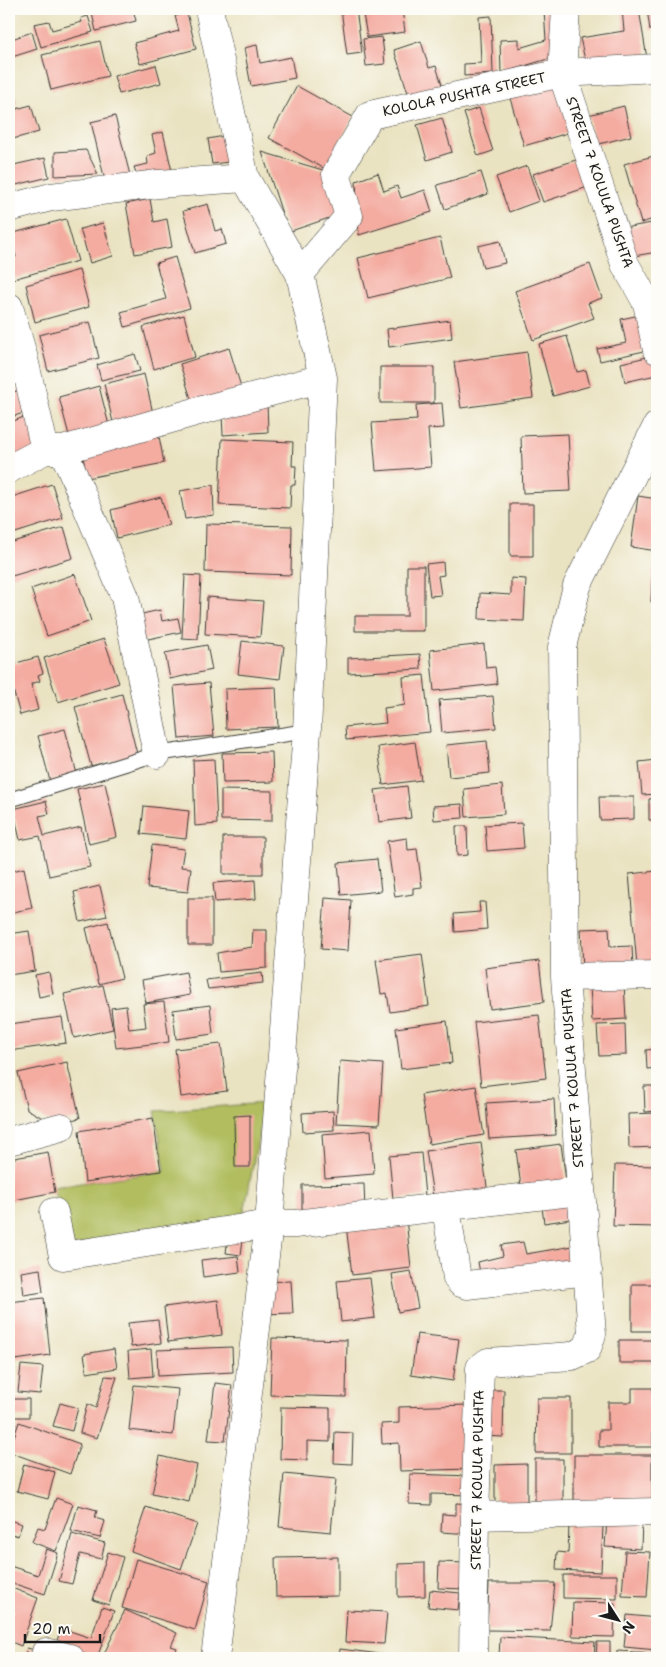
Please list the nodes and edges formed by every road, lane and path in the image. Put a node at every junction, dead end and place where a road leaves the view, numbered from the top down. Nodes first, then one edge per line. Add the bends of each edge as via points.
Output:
1 (209, 9) edge
2 (566, 9) edge
3 (657, 68) edge
4 (562, 73) junction
5 (245, 178) junction
6 (9, 208) edge
7 (300, 274) junction
8 (9, 307) edge
9 (657, 350) edge
10 (16, 358) edge
11 (323, 378) junction
12 (657, 426) edge
13 (54, 450) junction
14 (9, 469) edge
15 (307, 731) junction
16 (157, 754) junction
17 (9, 800) edge
18 (657, 974) edge
19 (565, 977) junction
20 (61, 1127) dead end
21 (9, 1141) edge
22 (580, 1191) junction
23 (446, 1208) junction
24 (54, 1212) dead end
25 (269, 1224) junction
26 (588, 1271) junction
27 (657, 1512) edge
28 (475, 1516) junction
29 (215, 1658) edge
30 (473, 1658) edge

1 - 5 street
2 - 4 street, STREET 7 KOLULA PUSHTA
3 - 4 street, KOLOLA PUSHTA STREET
4 - 7 street, KOLOLA PUSHTA STREET via 370,115 336,174 349,216
4 - 9 street, STREET 7 KOLULA PUSHTA via 625,264 647,303
5 - 6 street via 158,184 51,197
5 - 7 street
7 - 11 street
8 - 10 street
10 - 13 street
11 - 13 street
11 - 15 street
12 - 19 street, STREET 7 KOLULA PUSHTA via 577,586 562,647
13 - 14 street
13 - 16 street via 125,597
15 - 16 lane
15 - 25 street
16 - 17 lane
18 - 19 street
19 - 22 street, STREET 7 KOLULA PUSHTA
20 - 21 street
22 - 23 street
22 - 26 street, STREET 7 KOLULA PUSHTA
23 - 25 street
23 - 26 street via 457,1278 461,1283 467,1285
24 - 25 street via 63,1256
25 - 29 street
26 - 28 street, STREET 7 KOLULA PUSHTA via 592,1334 587,1349 572,1356 488,1362 480,1368
27 - 28 street
28 - 30 street, STREET 7 KOLULA PUSHTA

